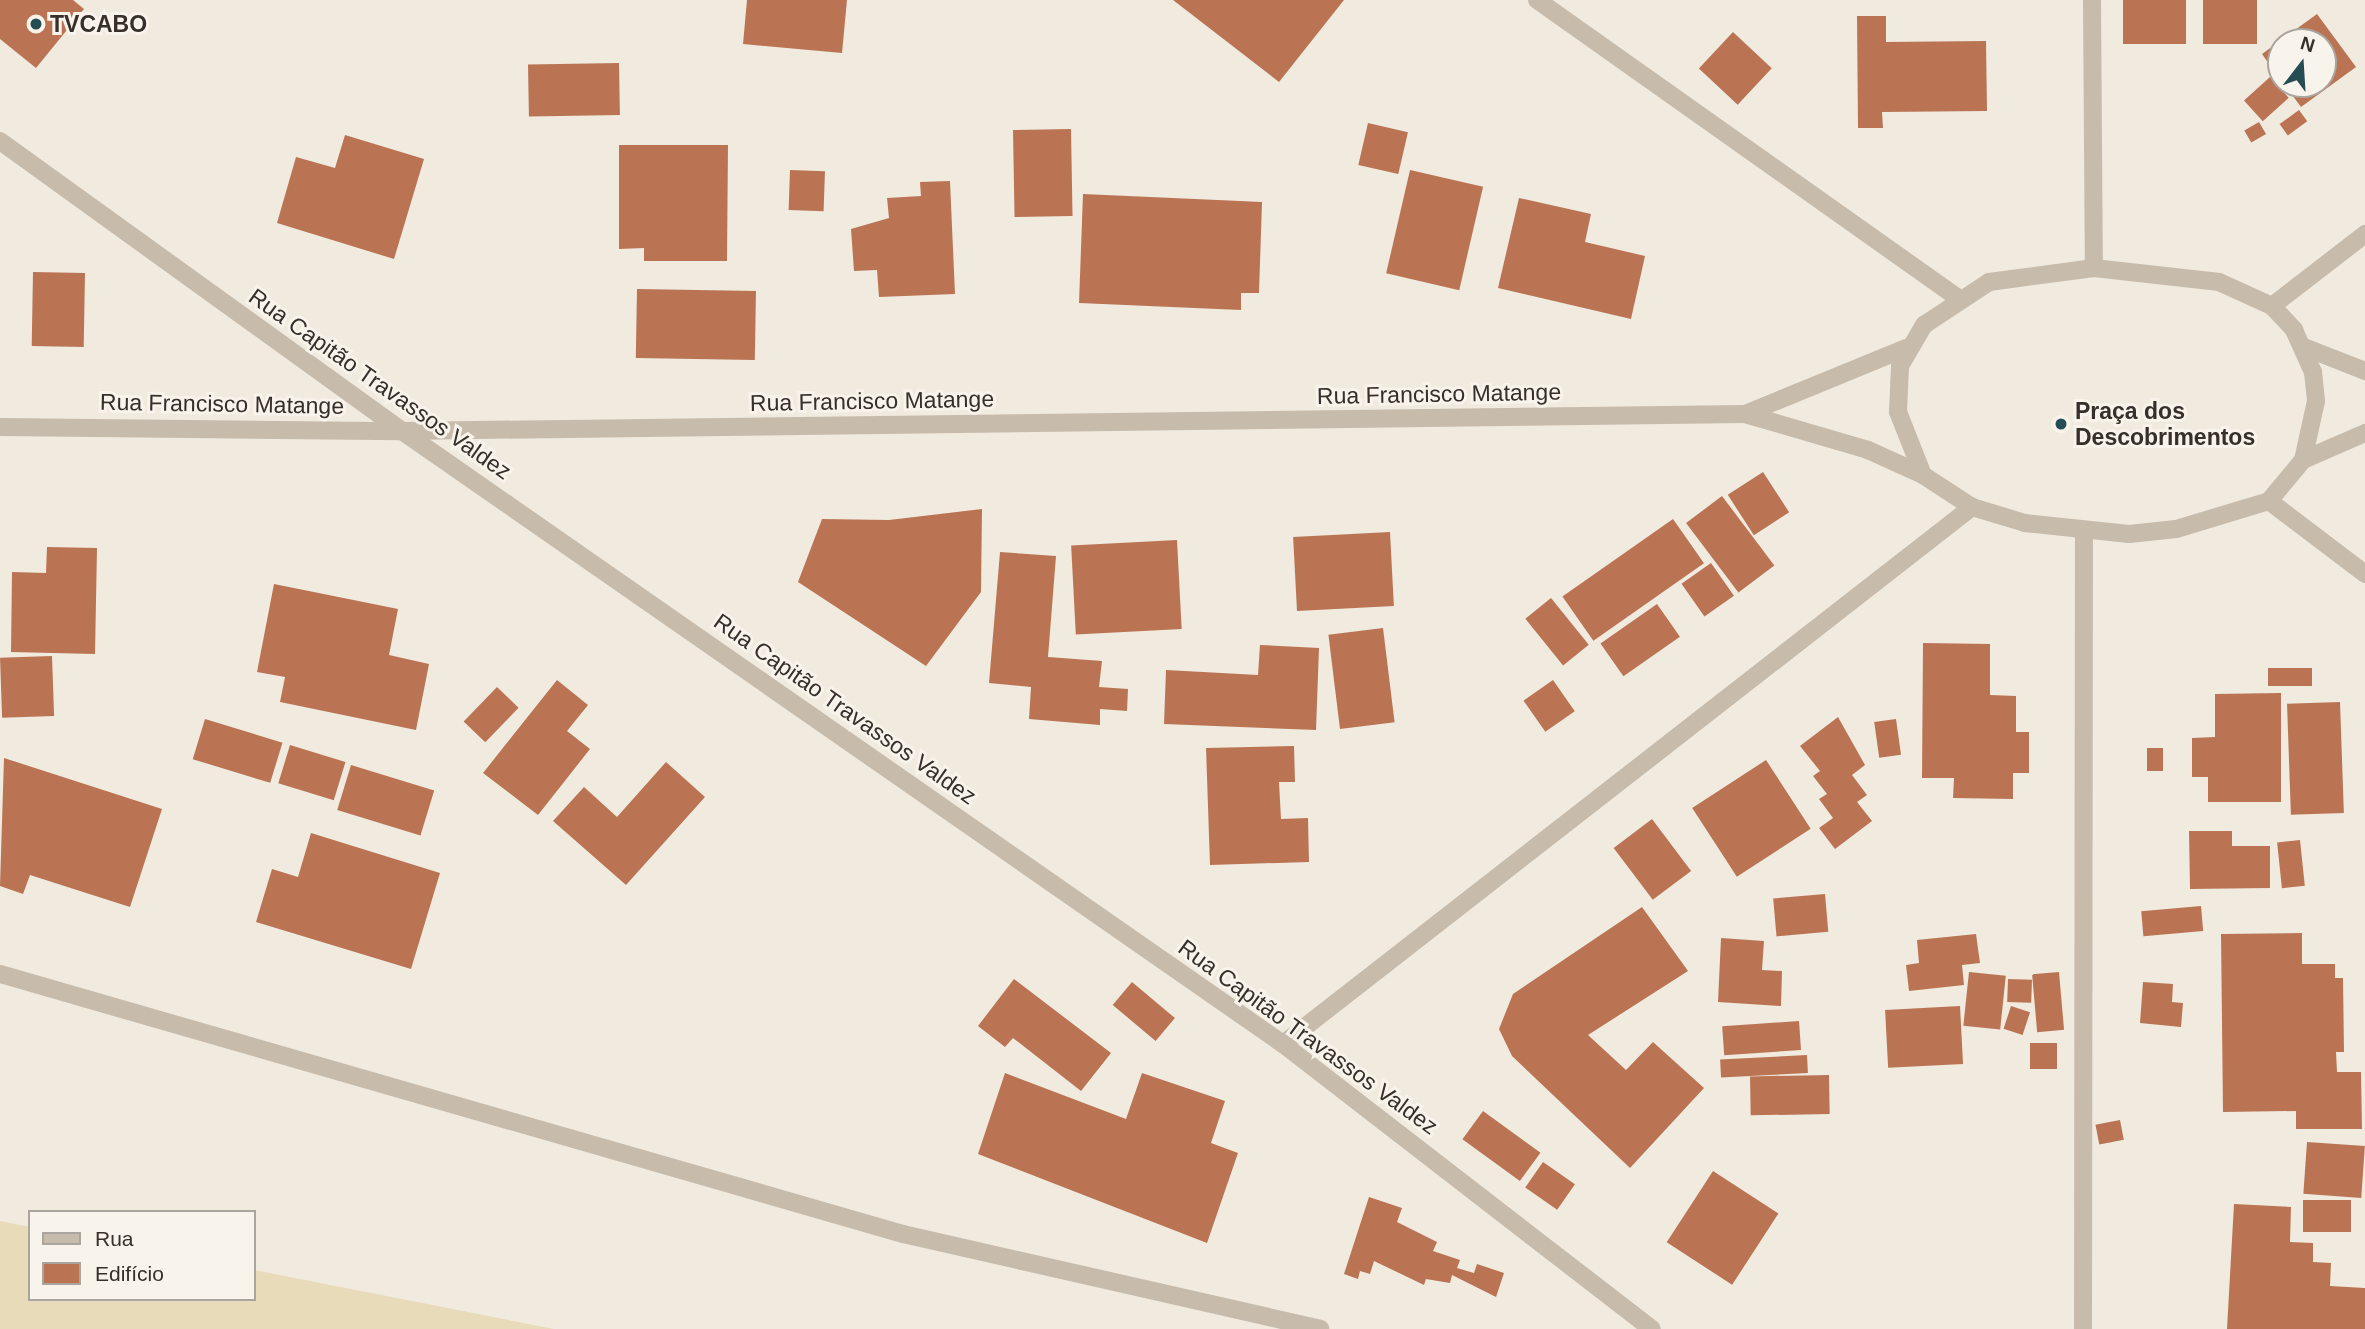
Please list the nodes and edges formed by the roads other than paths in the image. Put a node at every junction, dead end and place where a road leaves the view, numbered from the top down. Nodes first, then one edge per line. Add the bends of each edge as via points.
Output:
1 (1537, 0) edge
2 (2092, 0) edge
3 (0, 141) edge
4 (2365, 234) edge
5 (2094, 268) junction
6 (1958, 298) junction
7 (2272, 306) junction
8 (2304, 347) junction
9 (1906, 348) junction
10 (2365, 371) edge
11 (1745, 414) junction
12 (0, 427) edge
13 (402, 431) junction
14 (2365, 433) edge
15 (2303, 460) junction
16 (1923, 475) junction
17 (2269, 501) junction
18 (1972, 507) junction
19 (2084, 531) junction
20 (2365, 574) edge
21 (0, 974) edge
22 (1283, 1044) junction
23 (1320, 1329) edge
24 (1652, 1329) edge
25 (2083, 1329) edge

1 - 6 street
2 - 5 street
3 - 13 street, Rua Capitão Travassos Valdez
4 - 7 street
5 - 6 street via 1989,282
5 - 7 street via 2219,282
6 - 9 street
7 - 8 street
8 - 10 street
8 - 15 street via 2316,401
9 - 11 street
9 - 16 street via 1898,412
11 - 13 street, Rua Francisco Matange
11 - 16 street via 1868,450
12 - 13 street, Rua Francisco Matange
13 - 22 street, Rua Capitão Travassos Valdez
14 - 15 street
15 - 17 street
16 - 18 street
17 - 19 street via 2176,529
17 - 20 street
18 - 19 street
18 - 22 street
19 - 25 street
21 - 23 street via 903,1234
22 - 24 street, Rua Capitão Travassos Valdez

